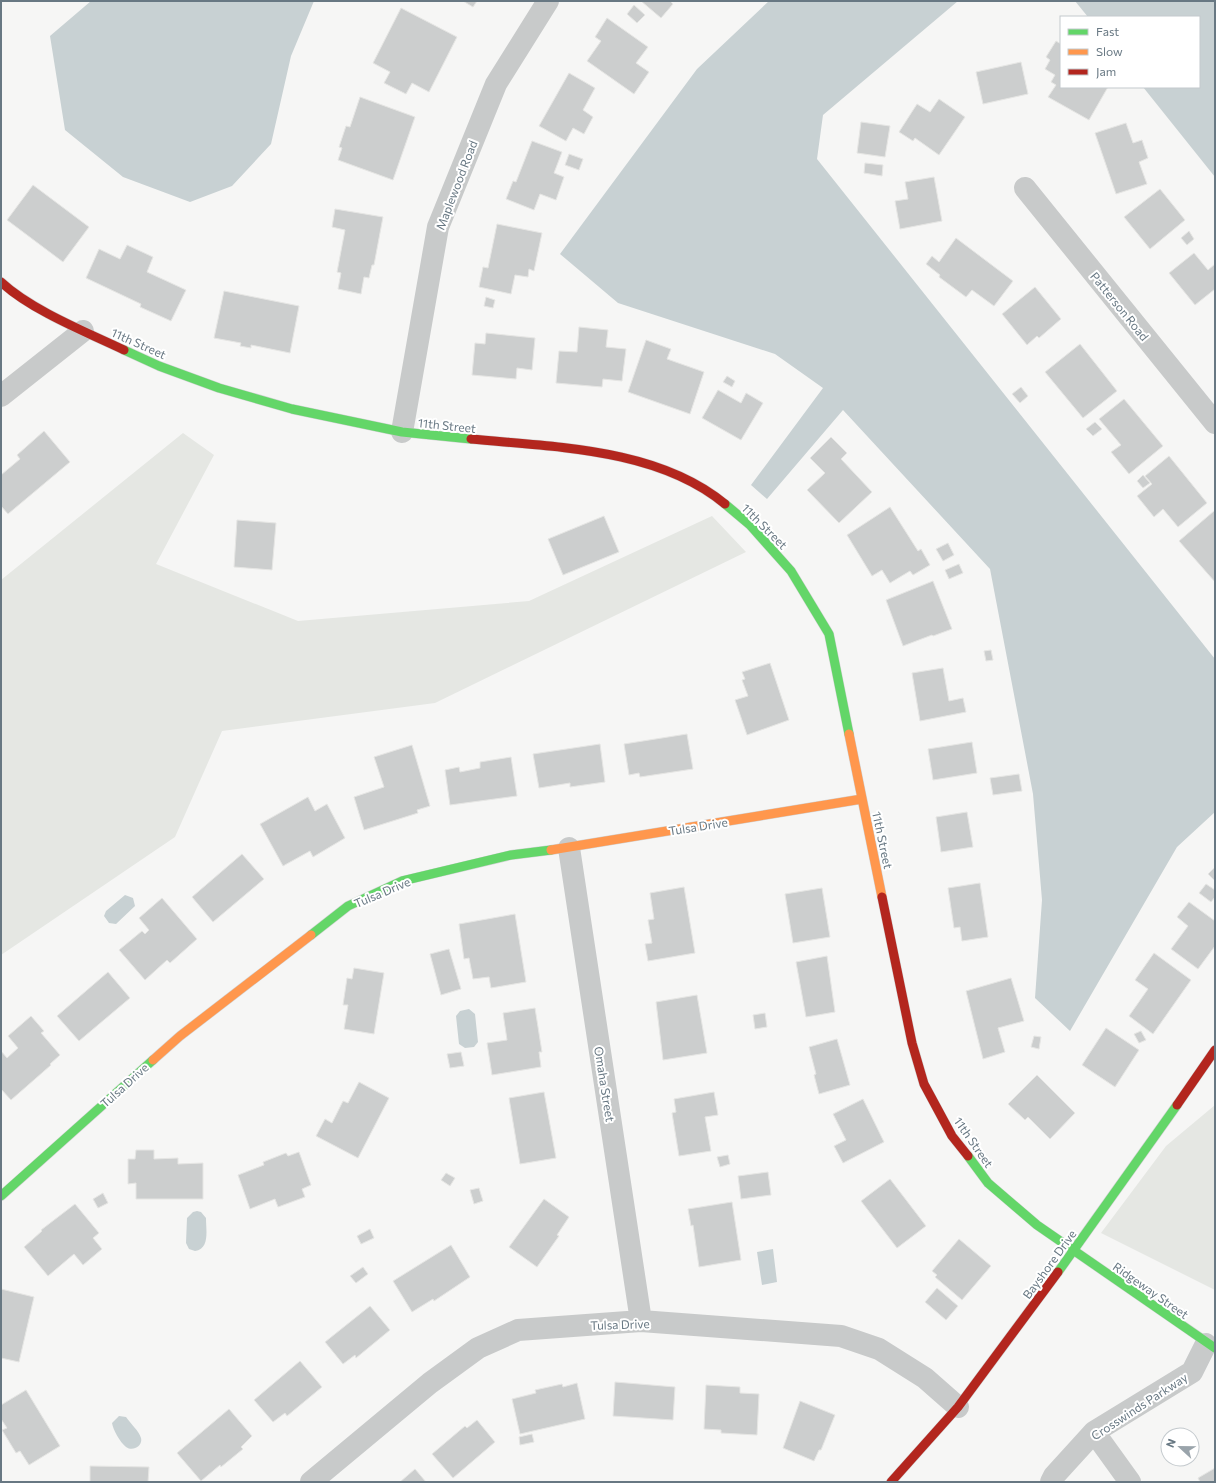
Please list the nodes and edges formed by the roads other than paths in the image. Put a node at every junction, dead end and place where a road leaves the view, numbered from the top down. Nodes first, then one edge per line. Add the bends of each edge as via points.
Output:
1 (548, 1) edge
2 (1025, 188) dead end
3 (1, 282) edge
4 (82, 331) junction
5 (1, 396) edge
6 (1215, 424) edge
7 (402, 432) junction
8 (862, 799) junction
9 (569, 848) junction
10 (1215, 1050) edge
11 (1, 1196) edge
12 (1074, 1251) junction
13 (641, 1321) junction
14 (1211, 1346) edge
15 (958, 1407) junction
16 (1094, 1432) junction
17 (311, 1482) edge
18 (891, 1482) edge
19 (1051, 1482) edge
20 (1130, 1482) edge

1 - 7 street, Maplewood Road via 496,84 438,227
2 - 6 street, Patterson Road
3 - 4 street, 11th Street via 15,295
4 - 5 street
4 - 7 street, 11th Street via 159,366 219,388 292,409
7 - 8 street, 11th Street via 568,449 617,457 664,469 720,500 750,525 791,570 829,634
8 - 9 street, Tulsa Drive
8 - 12 street, 11th Street via 912,1043 924,1084 952,1136 988,1183 1037,1225
9 - 11 street, Tulsa Drive via 511,855 402,881 348,906 180,1036
9 - 13 street, Omaha Street
10 - 12 street, Bayshore Drive
12 - 14 street, Ridgeway Street
12 - 15 street, Bayshore Drive
13 - 15 street, Tulsa Drive via 841,1336 880,1349 925,1378
13 - 17 street, Tulsa Drive via 518,1330 478,1348 430,1383
14 - 16 street, Crosswinds Parkway via 1192,1372
15 - 18 street, Bayshore Drive
16 - 19 street, Crosswinds Parkway
16 - 20 street

